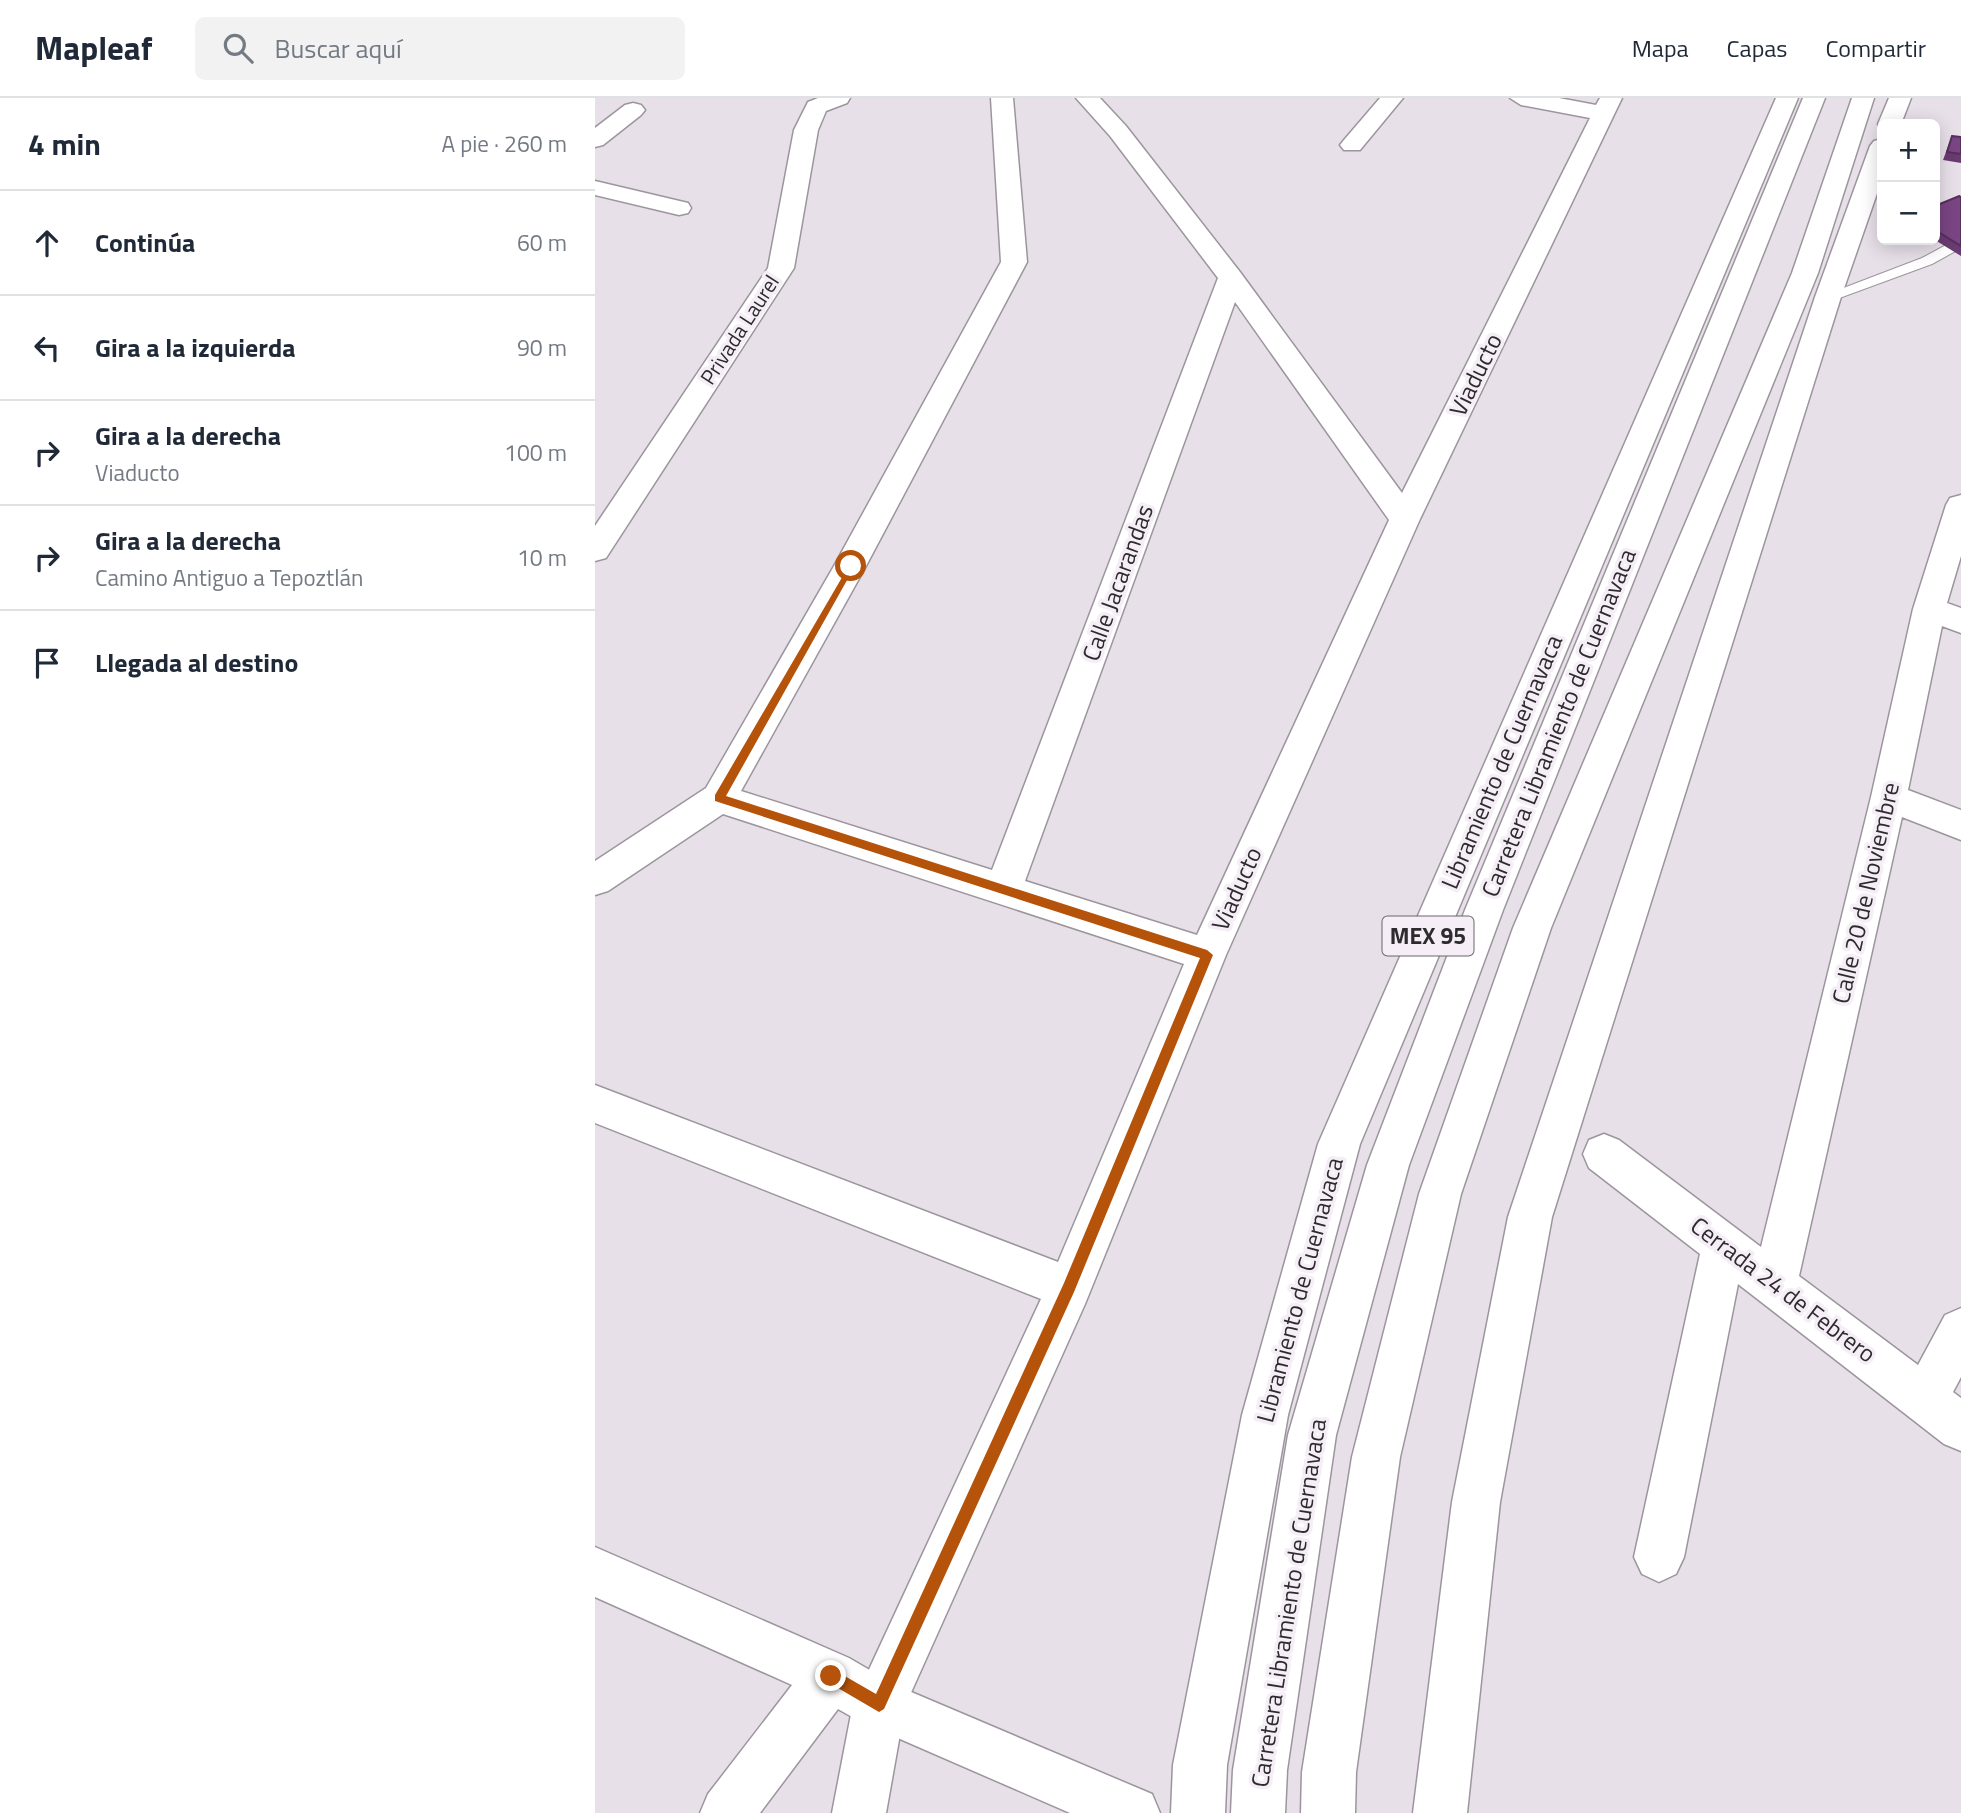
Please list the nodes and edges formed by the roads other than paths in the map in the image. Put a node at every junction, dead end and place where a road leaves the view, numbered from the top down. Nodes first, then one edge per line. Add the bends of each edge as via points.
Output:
1 (839, 98) edge
2 (1002, 98) edge
3 (1087, 98) edge
4 (1392, 98) edge
5 (1521, 98) edge
6 (1787, 98) edge
7 (1814, 98) edge
8 (1863, 98) edge
9 (1901, 98) edge
10 (1607, 106) edge
11 (633, 110) dead end
12 (1892, 119) edge
13 (595, 140) edge
14 (1352, 145) dead end
15 (1877, 160) edge
16 (595, 188) edge
17 (679, 208) dead end
18 (1961, 242) edge
19 (1231, 278) junction
20 (1828, 297) junction
21 (1961, 505) edge
22 (1405, 519) junction
23 (595, 550) edge
24 (1945, 615) edge
25 (1889, 797) junction
26 (719, 798) junction
27 (1961, 825) edge
28 (595, 880) edge
29 (1004, 888) junction
30 (1207, 955) junction
31 (595, 1104) edge
32 (1604, 1154) dead end
33 (1724, 1244) junction
34 (1775, 1283) junction
35 (1069, 1288) junction
36 (1961, 1331) edge
37 (1925, 1398) junction
38 (1961, 1427) edge
39 (1659, 1557) dead end
40 (595, 1572) edge
41 (831, 1676) junction
42 (879, 1704) junction
43 (727, 1813) edge
44 (859, 1813) edge
45 (1133, 1813) edge
46 (1198, 1813) edge
47 (1258, 1813) edge
48 (1328, 1813) edge
49 (1440, 1813) edge

1 - 23 main road, Privada Laurel via 816,107 806,130 781,268
2 - 26 main road via 1014,262 851,566
3 - 19 main road via 1118,131
4 - 14 main road
5 - 10 main road
6 - 46 main road, Libramiento de Cuernavaca / MEX 95 via 1339,1144 1265,1415 1200,1765
7 - 47 main road, Carretera Libramiento de Cuernavaca / MEX 95 via 1484,910 1388,1165 1312,1435 1259,1770
8 - 48 main road via 1805,273 1531,928 1440,1194 1376,1457 1329,1772
9 - 12 main road
10 - 22 main road, Viaducto
11 - 13 main road
15 - 20 main road
16 - 17 main road
18 - 20 lane via 1927,261
19 - 22 main road
19 - 29 main road, Calle Jacarandas
20 - 49 main road via 1530,1217 1476,1502
21 - 24 main road, Calle 20 de Noviembre
22 - 30 main road, Viaducto
24 - 25 main road, Calle 20 de Noviembre
25 - 27 main road
25 - 34 main road, Calle 20 de Noviembre
26 - 28 main road
26 - 29 main road
29 - 30 main road
30 - 35 main road, Viaducto
31 - 35 main road
32 - 33 main road, Cerrada 24 de Febrero
33 - 34 main road, Cerrada 24 de Febrero
33 - 39 main road
34 - 37 main road, Cerrada 24 de Febrero
35 - 42 main road, Viaducto
36 - 37 main road
37 - 38 main road, Cerrada 24 de Febrero
40 - 41 main road
41 - 42 main road
41 - 43 main road
42 - 44 main road, Viaducto
42 - 45 main road

